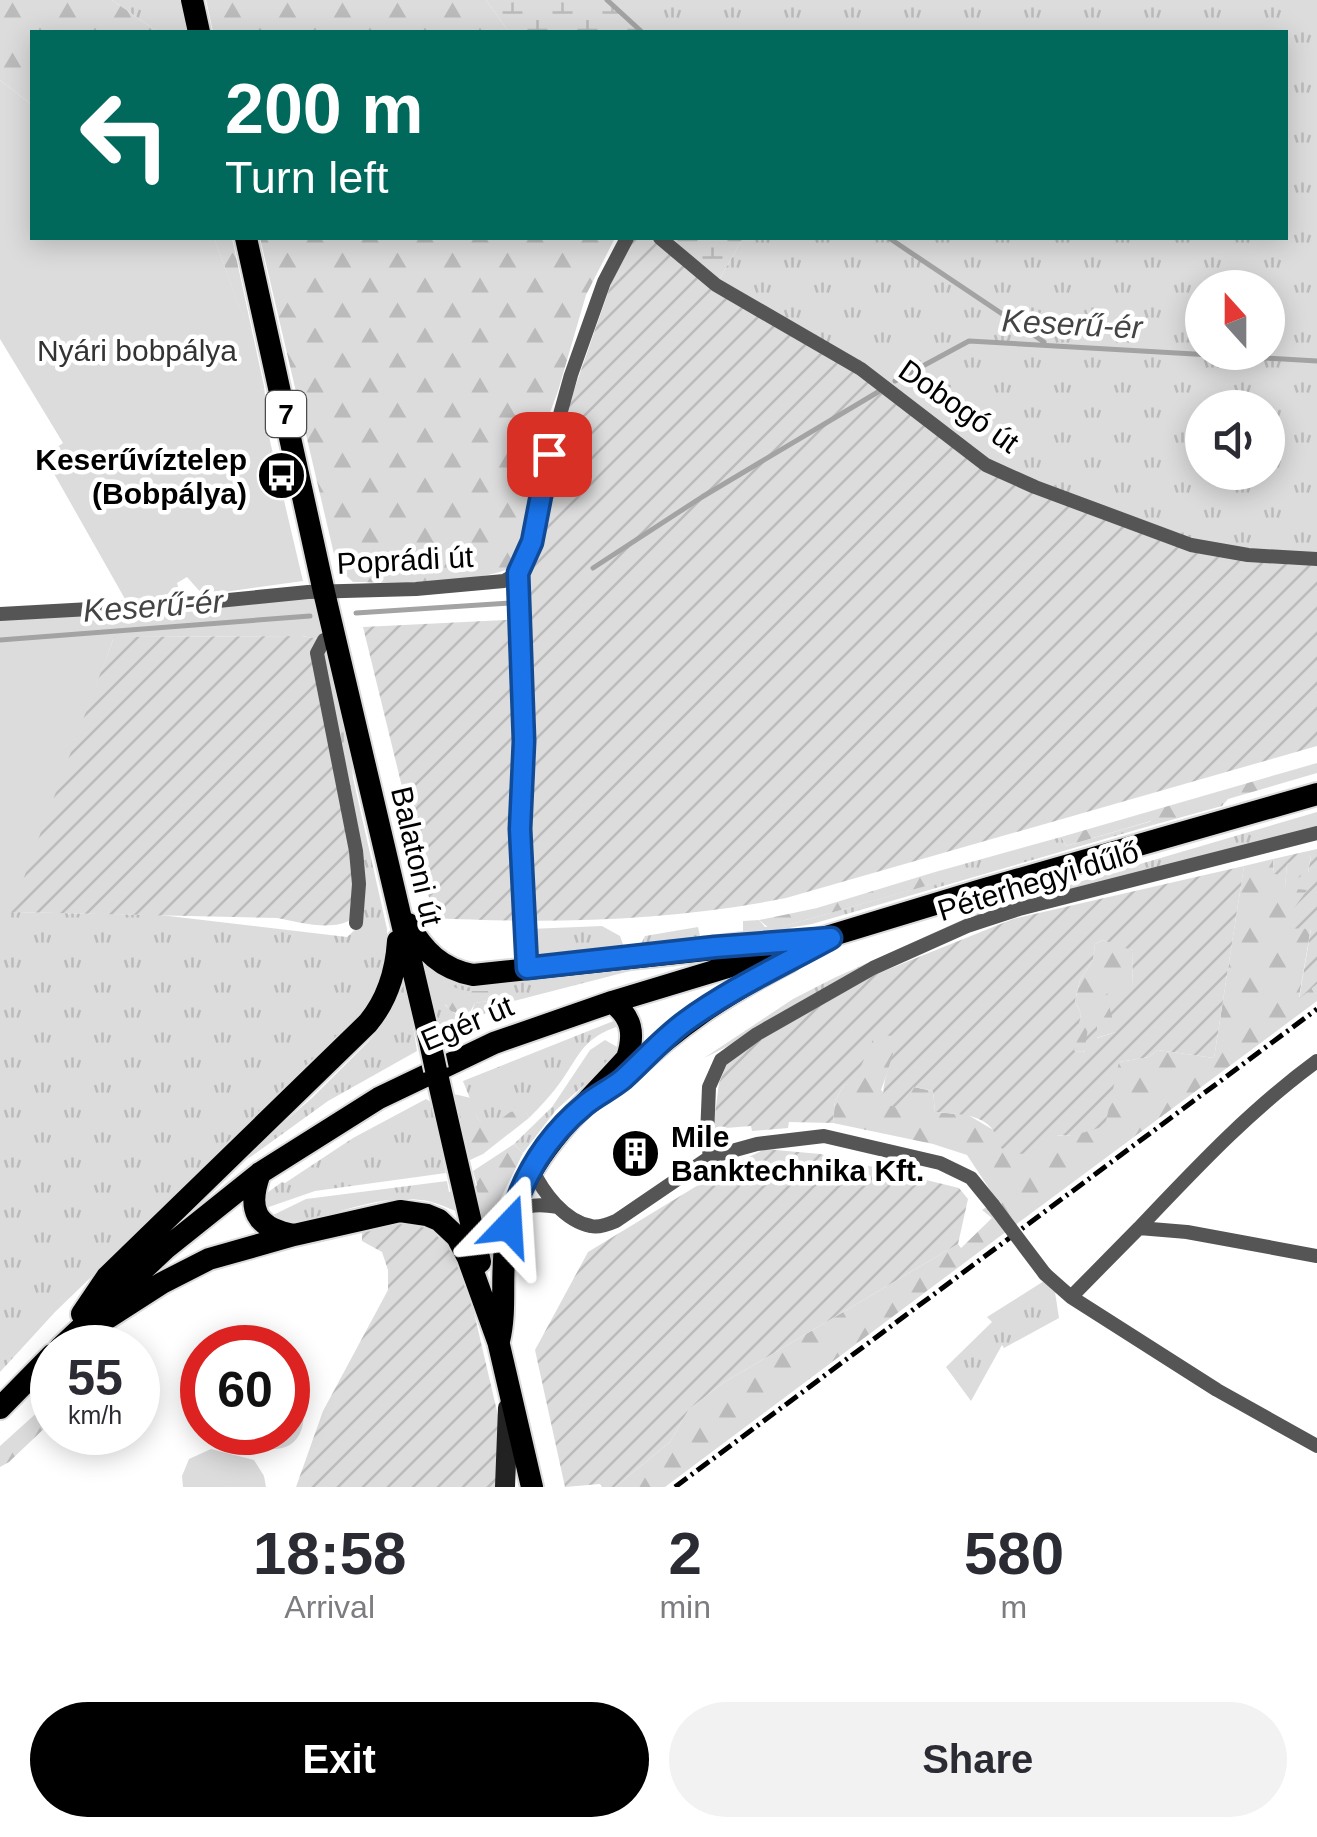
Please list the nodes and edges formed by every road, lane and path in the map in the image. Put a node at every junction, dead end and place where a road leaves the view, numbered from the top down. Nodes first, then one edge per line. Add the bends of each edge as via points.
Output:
1 (192, 0) edge
2 (199, 30) edge
3 (246, 240) edge
4 (625, 240) edge
5 (662, 240) edge
6 (1317, 559) edge
7 (518, 573) junction
8 (324, 592) junction
9 (0, 614) edge
10 (334, 636) junction
11 (1317, 794) edge
12 (1317, 832) edge
13 (398, 908) junction
14 (356, 923) dead end
15 (831, 938) junction
16 (527, 968) junction
17 (612, 1002) junction
18 (1317, 1061) edge
19 (585, 1105) junction
20 (710, 1157) junction
21 (532, 1168) junction
22 (260, 1173) junction
23 (558, 1207) junction
24 (512, 1214) junction
25 (1139, 1228) junction
26 (294, 1234) junction
27 (1317, 1256) edge
28 (1072, 1297) junction
29 (75, 1325) edge
30 (84, 1325) edge
31 (97, 1325) edge
32 (498, 1344) junction
33 (30, 1377) edge
34 (508, 1386) junction
35 (0, 1408) edge
36 (1317, 1446) edge
37 (530, 1484) edge
38 (505, 1487) edge

1 - 2 main road
3 - 8 main road, Balatoni út / 7
4 - 7 street, Poprádi út via 572,375 532,542
5 - 6 street, Dobogó út via 716,285 861,369 986,465 1162,537 1248,555
7 - 8 street, Poprádi út via 504,581 416,590
7 - 16 street
8 - 9 street, Poprádi út
8 - 10 main road, Balatoni út / 7
10 - 13 main road, Balatoni út / 7
10 - 14 street via 317,653 356,851
11 - 15 main road, Egér út
12 - 20 street, Péterhegyi dűlő via 1019,909 873,968 721,1060 710,1087
13 - 16 main road via 432,957 450,969 473,974
13 - 29 main road via 396,968 375,1014 106,1277
13 - 32 main road, Balatoni út / 7, bridge
15 - 16 main road
15 - 17 main road, Egér út
15 - 19 main road via 712,1003
17 - 19 main road via 629,1018 632,1044
17 - 22 main road, Egér út via 422,1075
18 - 25 street via 1224,1138
19 - 21 main road
20 - 23 street via 616,1222 591,1226
20 - 28 street, bridge via 757,1144 835,1136 940,1162 971,1178 1045,1274
21 - 23 street
21 - 24 main road
22 - 26 main road via 253,1193 259,1218
22 - 30 main road, Egér út
23 - 24 street via 525,1206
24 - 32 main road
25 - 27 street
25 - 28 street
26 - 31 main road via 190,1267
26 - 32 main road via 385,1212 438,1220 468,1258
28 - 36 street
32 - 34 main road, Balatoni út / 7
33 - 35 main road
34 - 37 main road, Balatoni út / 7
34 - 38 street

